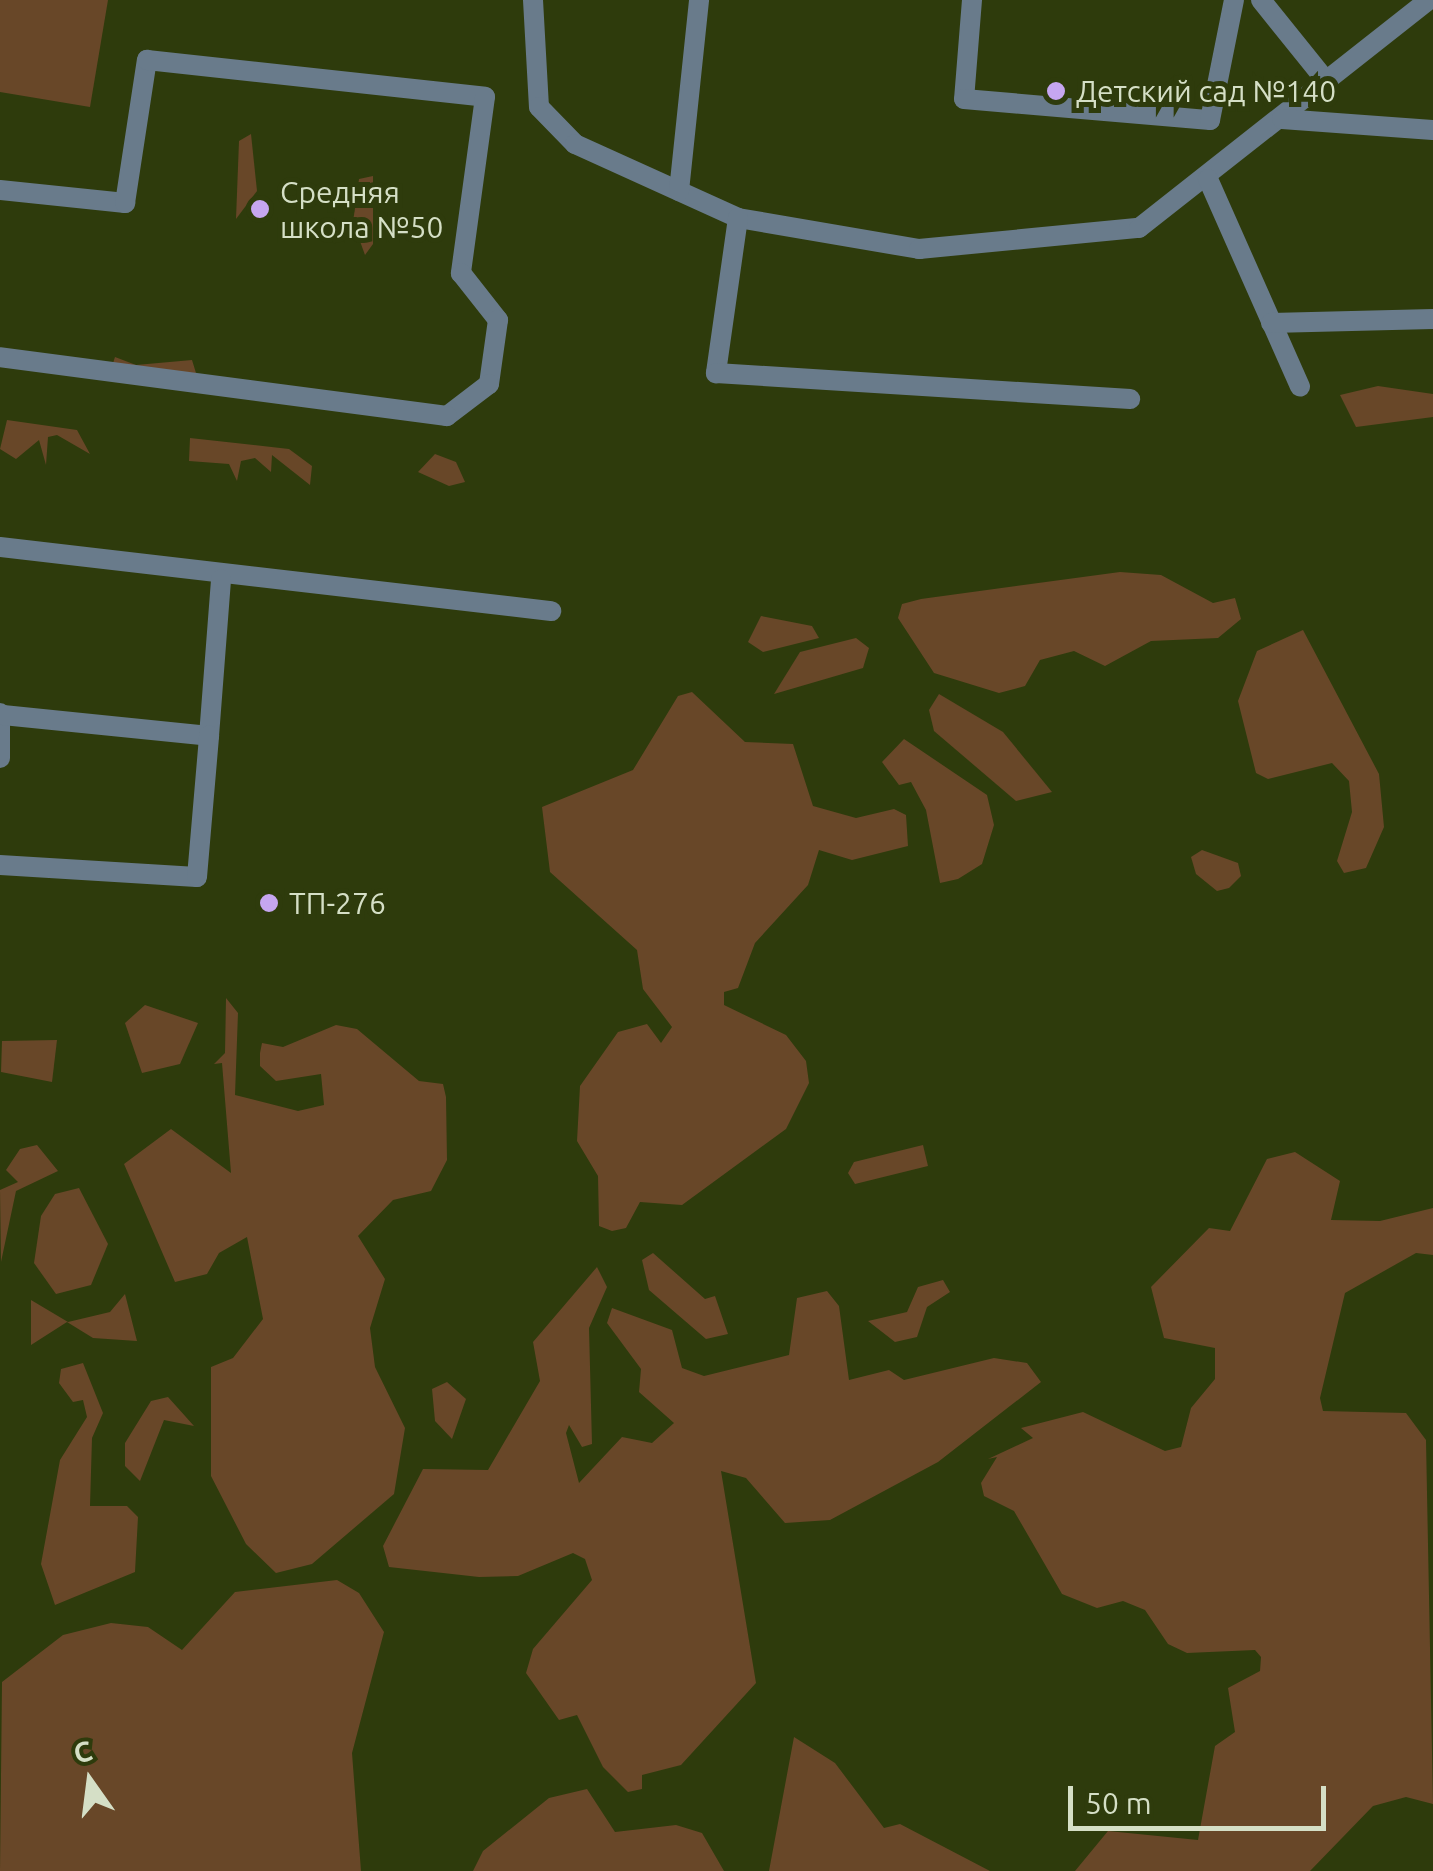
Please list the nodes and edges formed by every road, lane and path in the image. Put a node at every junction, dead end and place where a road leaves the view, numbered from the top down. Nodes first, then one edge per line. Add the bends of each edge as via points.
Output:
1 (534, 0) edge
2 (699, 0) edge
3 (972, 0) edge
4 (1234, 0) edge
5 (1261, 0) edge
6 (1428, 0) edge
7 (1327, 82) junction
8 (1282, 119) junction
9 (1433, 130) edge
10 (1208, 179) junction
11 (0, 190) edge
12 (680, 191) junction
13 (738, 218) junction
14 (1433, 319) edge
15 (1272, 323) junction
16 (0, 358) edge
17 (1300, 387) dead end
18 (1130, 399) dead end
19 (0, 547) edge
20 (220, 580) junction
21 (551, 611) dead end
22 (2, 714) edge
23 (209, 736) junction
24 (0, 758) edge
25 (0, 865) edge

1 - 12 lane via 539,108 575,144
2 - 12 lane
3 - 4 lane via 964,98 1210,120
5 - 7 lane
6 - 7 lane
7 - 8 lane
8 - 9 lane
8 - 10 lane
10 - 13 lane via 1139,228 919,249
10 - 15 lane
11 - 16 lane via 125,204 147,60 484,97 462,273 498,320 489,384 447,416
12 - 13 lane
13 - 18 lane via 716,373
14 - 15 lane
15 - 17 lane
19 - 20 lane
20 - 21 lane
20 - 23 lane
22 - 23 lane
22 - 24 lane
23 - 25 lane via 197,876

